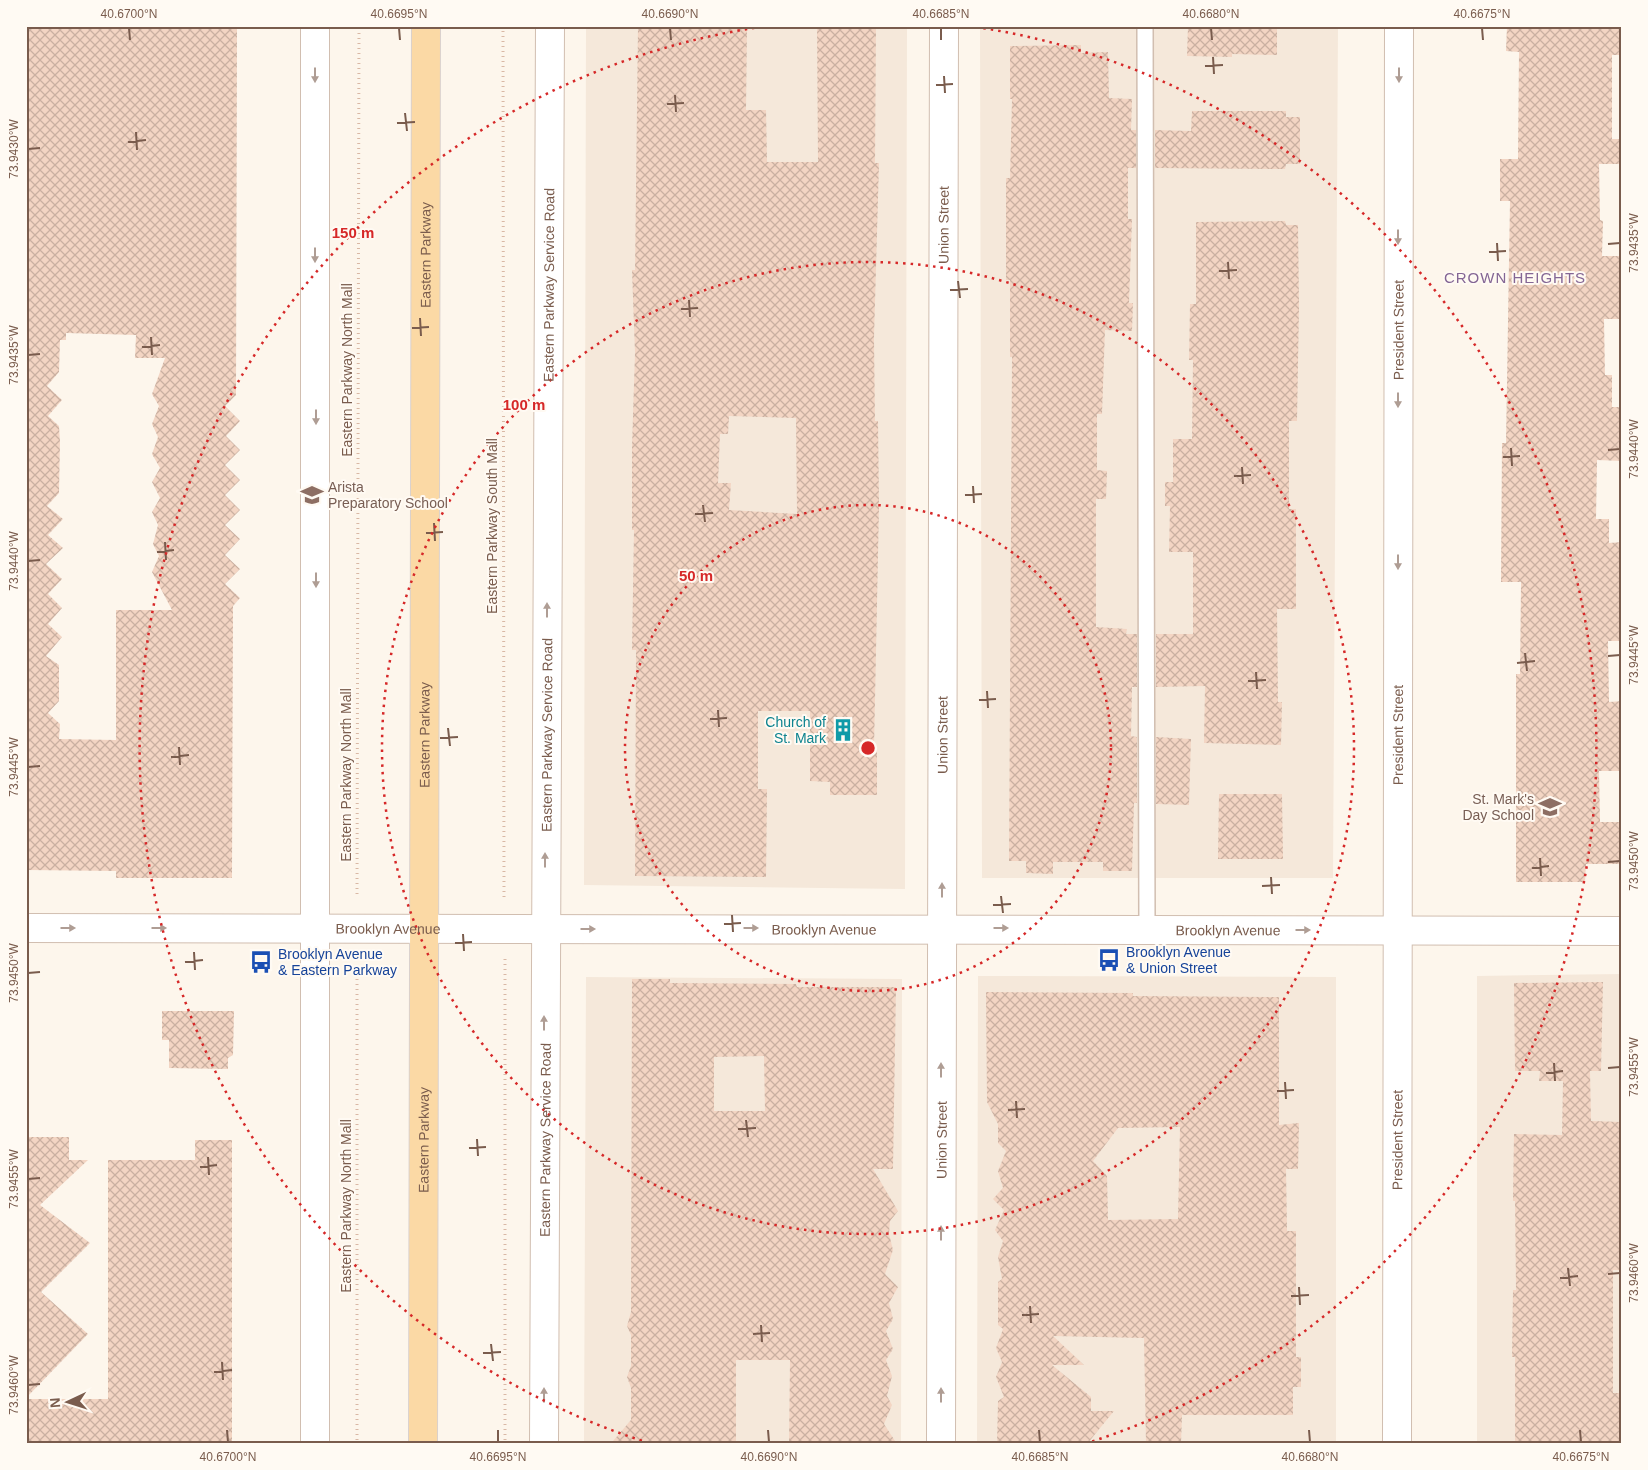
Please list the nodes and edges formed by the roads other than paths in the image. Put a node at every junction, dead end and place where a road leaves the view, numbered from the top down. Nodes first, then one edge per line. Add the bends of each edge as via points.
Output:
1 (315, 26) edge
2 (426, 26) edge
3 (550, 26) edge
4 (944, 26) edge
5 (1145, 26) edge
6 (1399, 26) edge
7 (26, 928) edge
8 (316, 928) junction
9 (424, 928) junction
10 (941, 928) junction
11 (545, 929) junction
12 (1147, 929) junction
13 (1398, 930) junction
14 (1622, 931) edge
15 (315, 1444) edge
16 (423, 1444) edge
17 (544, 1444) edge
18 (941, 1444) edge
19 (1397, 1444) edge

1 -> 8 street
2 - 9 main road, Eastern Parkway
11 -> 3 street, Eastern Parkway Service Road
10 -> 4 street, Union Street
5 - 12 lane
6 -> 13 street, President Street
7 -> 8 street, Brooklyn Avenue
8 - 9 street, Brooklyn Avenue
8 - 15 street
9 - 11 street, Brooklyn Avenue
9 - 16 main road, Eastern Parkway
11 -> 10 street, Brooklyn Avenue
10 -> 12 street, Brooklyn Avenue
18 -> 10 street, Union Street
17 -> 11 street, Eastern Parkway Service Road
12 -> 13 street, Brooklyn Avenue
13 - 14 street, Brooklyn Avenue
13 - 19 street, President Street

